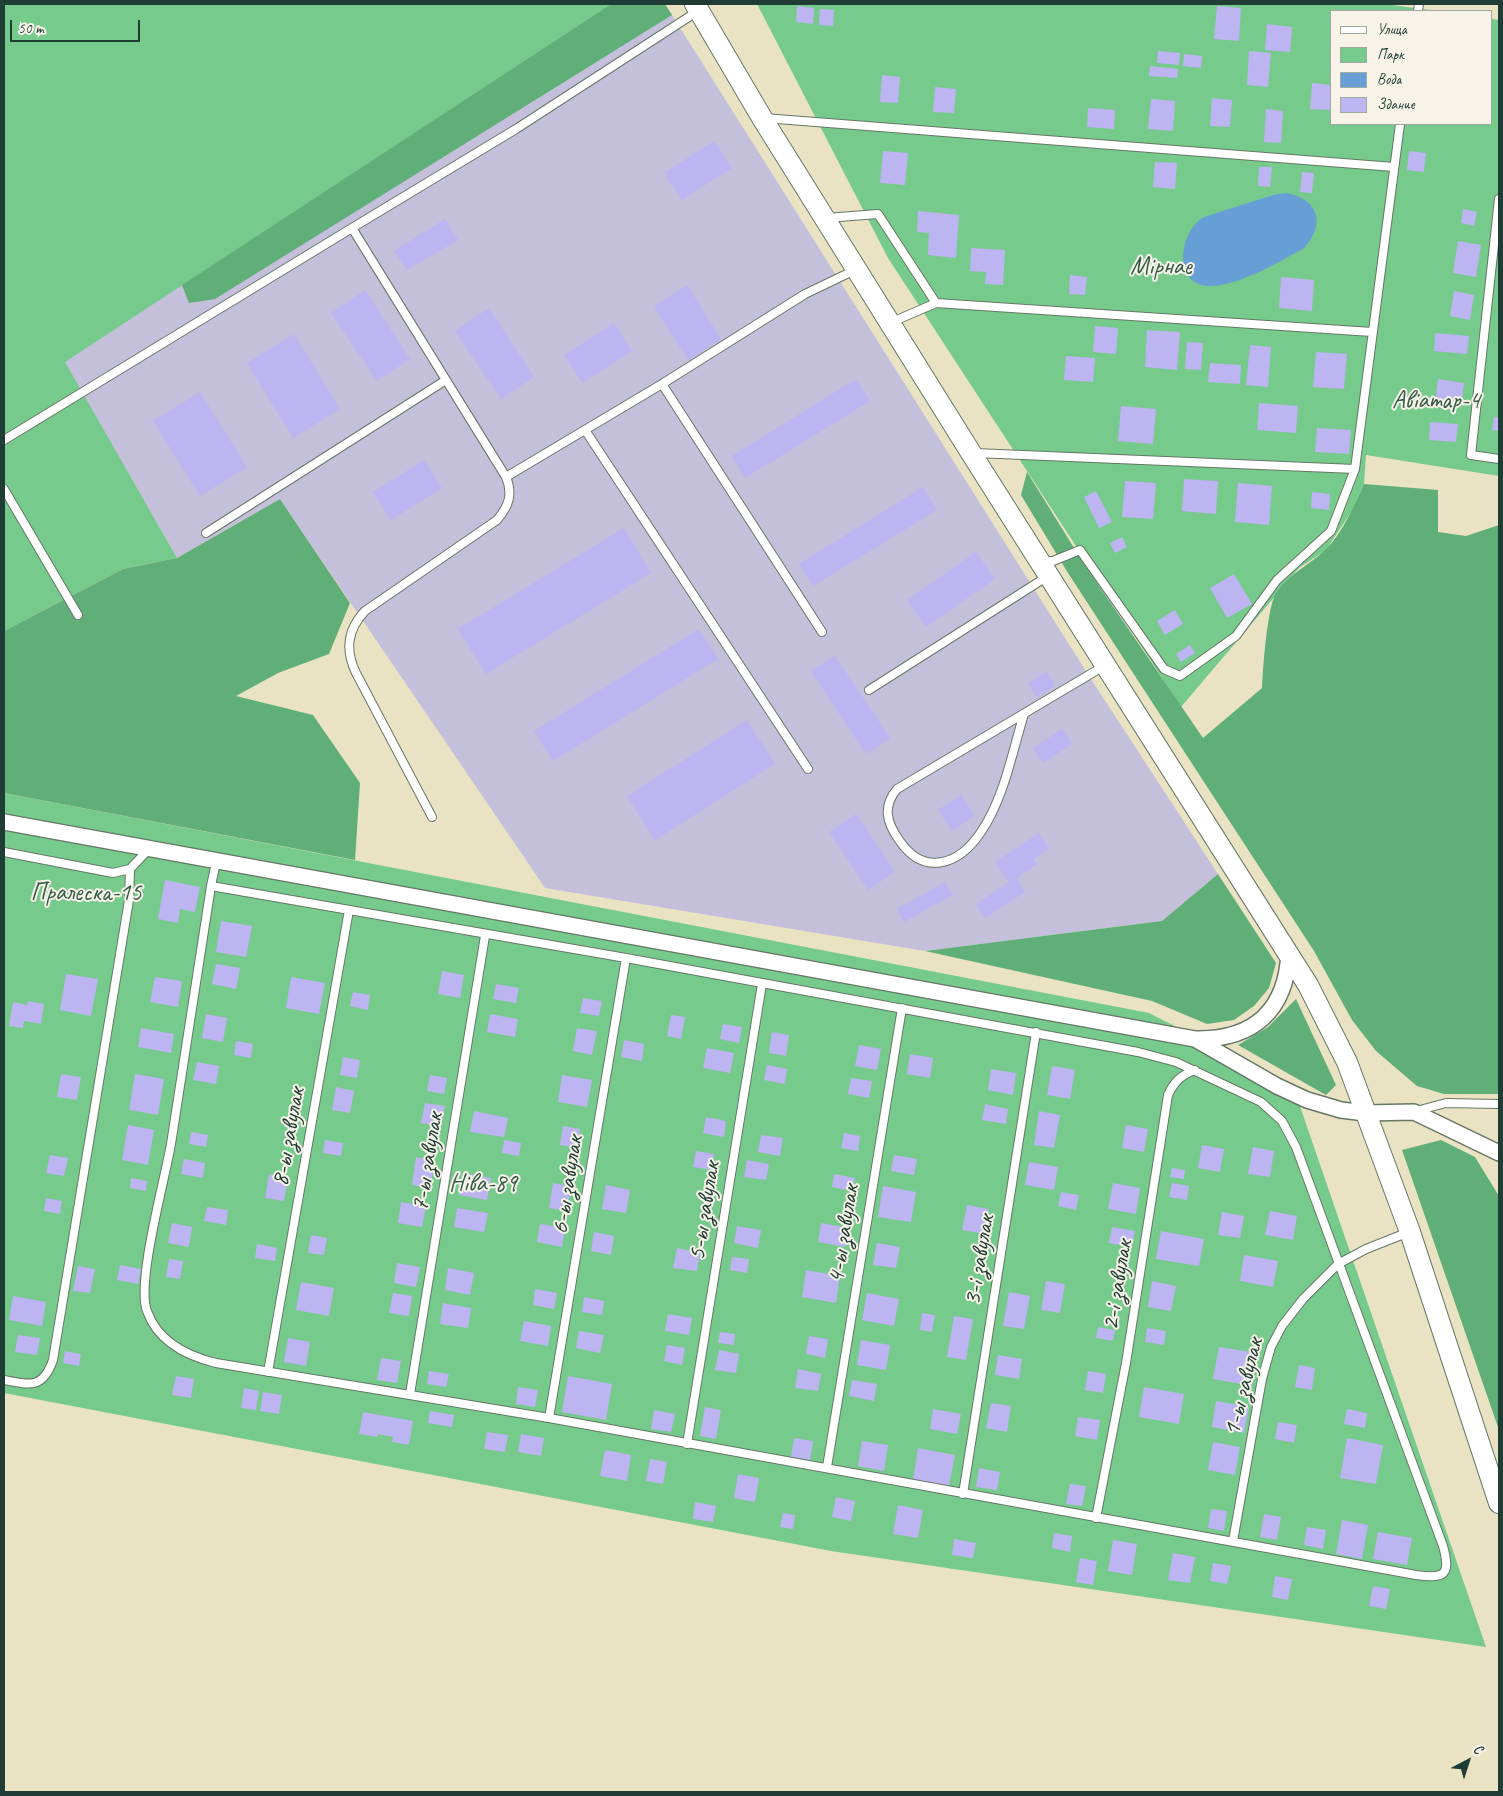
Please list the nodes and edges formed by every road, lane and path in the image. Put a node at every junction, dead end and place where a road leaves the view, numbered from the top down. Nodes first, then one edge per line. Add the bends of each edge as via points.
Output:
1 (697, 7) edge
2 (762, 118) junction
3 (1400, 125) edge
4 (1394, 167) junction
5 (1499, 200) edge
6 (825, 218) junction
7 (352, 228) junction
8 (857, 270) junction
9 (936, 303) junction
10 (890, 323) junction
11 (1372, 332) junction
12 (446, 380) junction
13 (662, 384) junction
14 (585, 430) junction
15 (4, 440) edge
16 (970, 453) junction
17 (1499, 459) edge
18 (1355, 468) junction
19 (506, 477) junction
20 (4, 489) edge
21 (206, 533) dead end
22 (1044, 569) junction
23 (78, 615) dead end
24 (822, 632) dead end
25 (1104, 666) junction
26 (869, 690) dead end
27 (1024, 714) junction
28 (808, 770) dead end
29 (432, 816) dead end
30 (4, 822) edge
31 (148, 850) junction
32 (4, 852) edge
33 (216, 862) junction
34 (130, 869) junction
35 (211, 886) junction
36 (349, 910) junction
37 (485, 936) junction
38 (1289, 952) junction
39 (626, 958) junction
40 (762, 984) junction
41 (902, 1008) junction
42 (1036, 1032) junction
43 (1195, 1039) junction
44 (1194, 1070) junction
45 (1499, 1104) edge
46 (1414, 1112) junction
47 (1365, 1113) junction
48 (1499, 1153) edge
49 (1410, 1232) junction
50 (1338, 1264) junction
51 (268, 1372) junction
52 (4, 1380) edge
53 (410, 1394) junction
54 (549, 1418) junction
55 (687, 1444) junction
56 (826, 1467) junction
57 (963, 1494) junction
58 (1499, 1502) edge
59 (1096, 1518) junction
60 (1233, 1541) junction

1 - 2 street
1 - 7 lane via 516,129
2 - 4 lane
2 - 6 street
3 - 4 lane
4 - 11 lane
5 - 17 lane via 1471,455
6 - 8 street
6 - 9 lane via 878,214
7 - 12 lane
7 - 15 lane
8 - 10 street
8 - 13 lane via 805,294
9 - 10 lane
9 - 11 lane
10 - 16 street
11 - 18 lane
12 - 19 lane
12 - 21 lane
13 - 14 lane
13 - 24 lane
14 - 19 lane
14 - 28 lane
16 - 18 lane
16 - 22 street
18 - 22 lane via 1330,531 1277,580 1236,636 1180,676 1164,669 1080,550 1053,560
19 - 29 lane via 509,500 497,520 365,611 352,629 349,640 348,652 356,673
20 - 23 lane
22 - 25 street
22 - 26 lane
25 - 27 lane
25 - 38 street
27 - 27 lane via 904,784 892,796 888,804 889,823 915,858 928,863 943,862 968,847 981,833 998,798
30 - 31 street
31 - 33 street
31 - 34 lane
32 - 34 lane via 103,872
33 - 35 lane
33 - 43 street
34 - 52 lane via 129,900 53,1360 47,1375 38,1382 25,1384
35 - 36 lane
35 - 51 lane via 144,1297 153,1324 185,1353 216,1363
36 - 37 lane
36 - 51 lane, 8-ы завулак
37 - 39 lane
37 - 53 lane, 7-ы завулак
38 - 43 street via 1281,995 1260,1021 1228,1036
38 - 47 street via 1347,1062
39 - 40 lane
39 - 54 lane, 6-ы завулак
40 - 41 lane
40 - 55 lane, 5-ы завулак
41 - 42 lane
41 - 56 lane, 4-ы завулак
42 - 44 lane via 1158,1057
42 - 57 lane, 3-і завулак
43 - 47 street via 1292,1094 1323,1105
44 - 50 lane via 1261,1102 1282,1121 1296,1147
44 - 59 lane, 2-і завулак via 1173,1084 1168,1095 1126,1363
45 - 46 lane via 1446,1103
46 - 47 street
46 - 48 street
47 - 49 street
49 - 50 lane, 1-ы завулак
49 - 58 street
50 - 60 lane, 1-ы завулак via 1303,1299 1271,1347 1260,1388
50 - 60 lane via 1443,1546 1446,1570 1435,1578
51 - 53 lane
53 - 54 lane
54 - 55 lane
55 - 56 lane
56 - 57 lane
57 - 59 lane
59 - 60 lane

